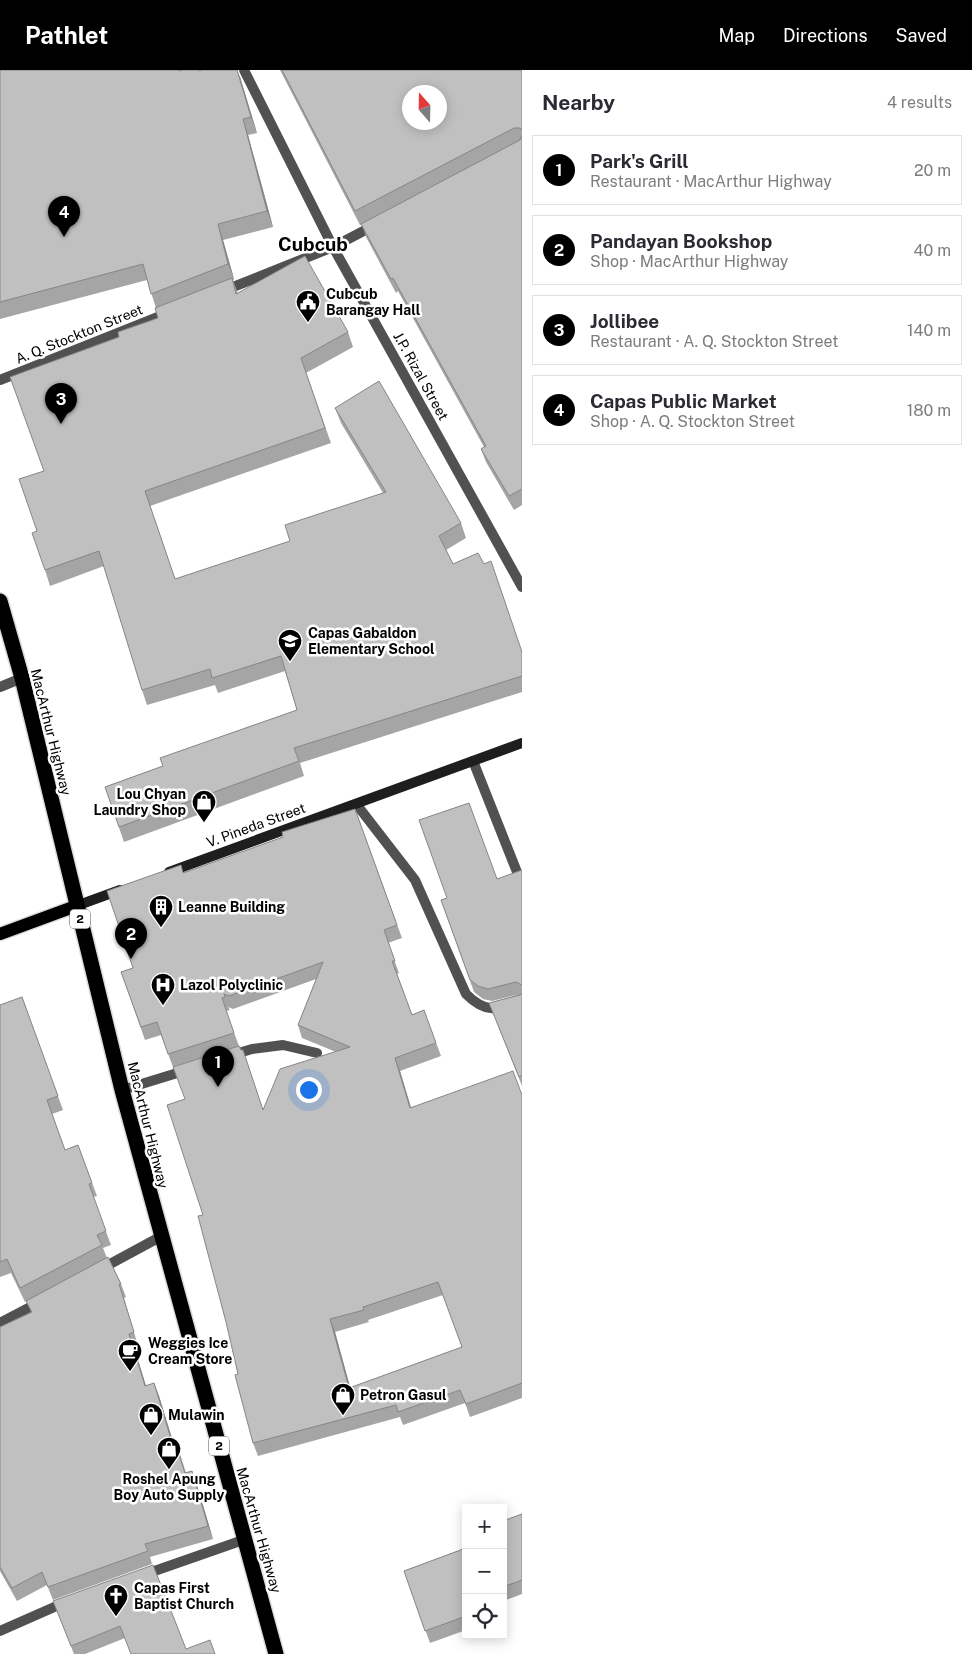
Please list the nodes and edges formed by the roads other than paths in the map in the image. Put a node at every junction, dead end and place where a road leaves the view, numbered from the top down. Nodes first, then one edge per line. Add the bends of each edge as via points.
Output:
1 (244, 70) edge
2 (385, 220) edge
3 (333, 247) junction
4 (213, 295) edge
5 (176, 310) edge
6 (0, 380) edge
7 (522, 587) edge
8 (0, 601) edge
9 (22, 678) junction
10 (0, 687) edge
11 (522, 743) edge
12 (473, 761) junction
13 (357, 805) junction
14 (517, 872) edge
15 (160, 875) edge
16 (132, 886) edge
17 (76, 906) junction
18 (0, 934) edge
19 (522, 1001) edge
20 (317, 1053) dead end
21 (224, 1058) edge
22 (196, 1067) edge
23 (122, 1090) junction
24 (160, 1237) junction
25 (93, 1274) edge
26 (50, 1296) edge
27 (0, 1323) edge
28 (246, 1539) junction
29 (135, 1578) edge
30 (79, 1597) edge
31 (0, 1631) edge
32 (276, 1654) edge

1 - 3 street, J.P. Rizal Street
2 - 3 street
3 - 4 street
3 - 7 street, J.P. Rizal Street
5 - 6 street, A. Q. Stockton Street
8 - 9 highway, MacArthur Highway / 2
9 - 10 street
9 - 17 highway, MacArthur Highway / 2
11 - 12 street, V. Pineda Street
12 - 13 street, V. Pineda Street
12 - 14 street
13 - 15 street, V. Pineda Street
13 - 19 street via 415,880 466,994 479,1006 501,1009
16 - 17 street
17 - 18 main road
17 - 23 highway, MacArthur Highway / 2
20 - 21 street via 282,1045 252,1049
22 - 23 street
23 - 24 highway, MacArthur Highway / 2
24 - 25 street
24 - 28 highway, MacArthur Highway / 2
26 - 27 street
28 - 29 street
28 - 32 highway, MacArthur Highway / 2
30 - 31 street

